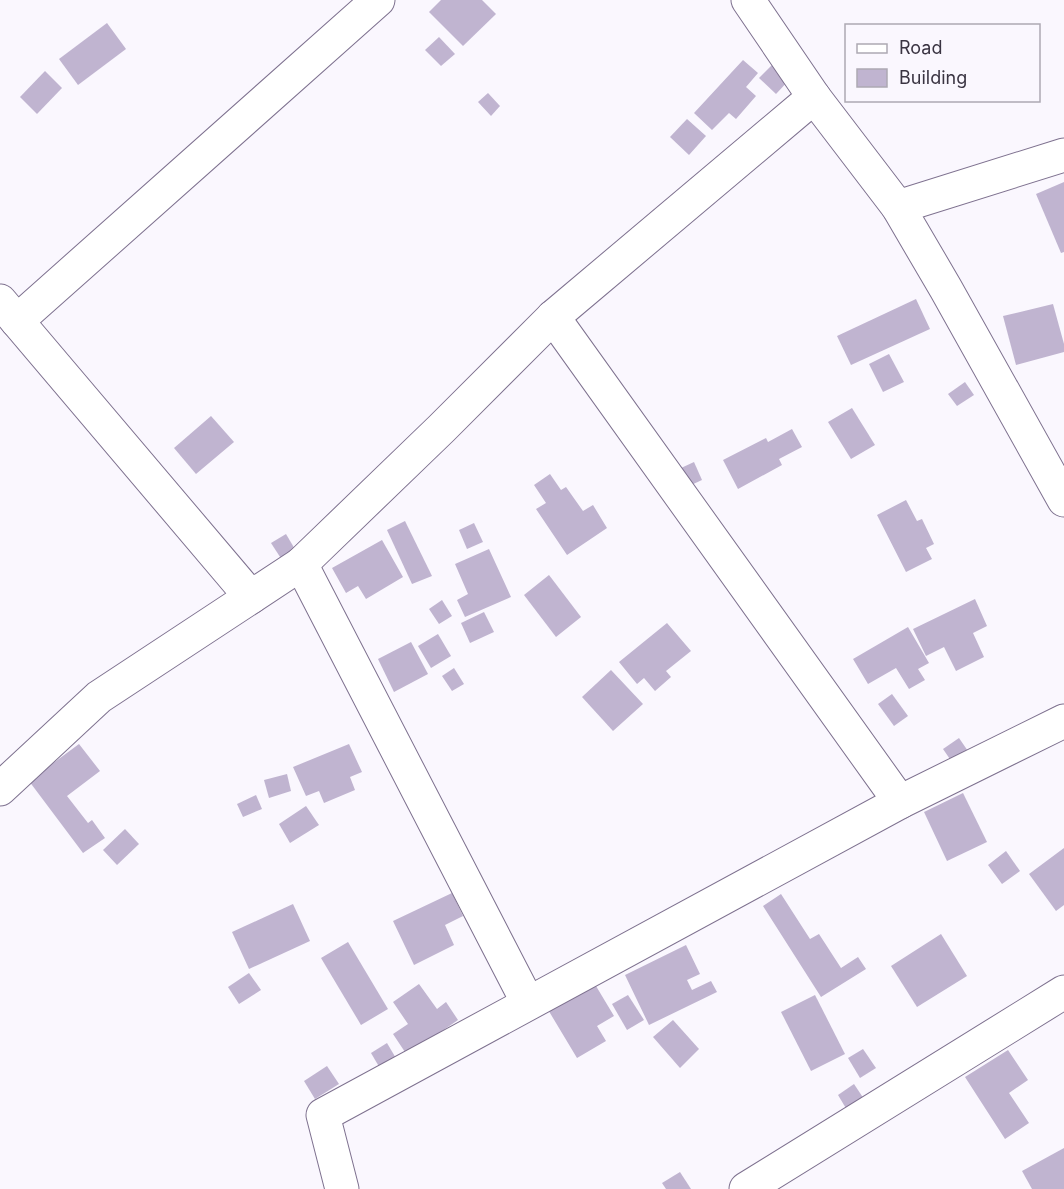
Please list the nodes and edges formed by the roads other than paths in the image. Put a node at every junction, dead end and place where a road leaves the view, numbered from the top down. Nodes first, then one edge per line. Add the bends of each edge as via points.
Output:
1 (378, 0) edge
2 (748, 0) edge
3 (814, 97) junction
4 (1064, 155) edge
5 (898, 207) junction
6 (8, 311) edge
7 (553, 317) junction
8 (1064, 500) edge
9 (301, 564) junction
10 (251, 597) junction
11 (1064, 721) edge
12 (0, 789) edge
13 (900, 802) junction
14 (1064, 992) edge
15 (528, 1003) junction
16 (342, 1189) edge
17 (746, 1189) edge

1 - 6 street
2 - 3 street
3 - 5 street
3 - 7 street
4 - 5 street
5 - 8 street
6 - 10 street
7 - 9 street
7 - 13 street
9 - 10 street
9 - 15 street
10 - 12 street via 99,697
11 - 13 street
13 - 15 street
14 - 17 street
15 - 16 street via 323,1115

